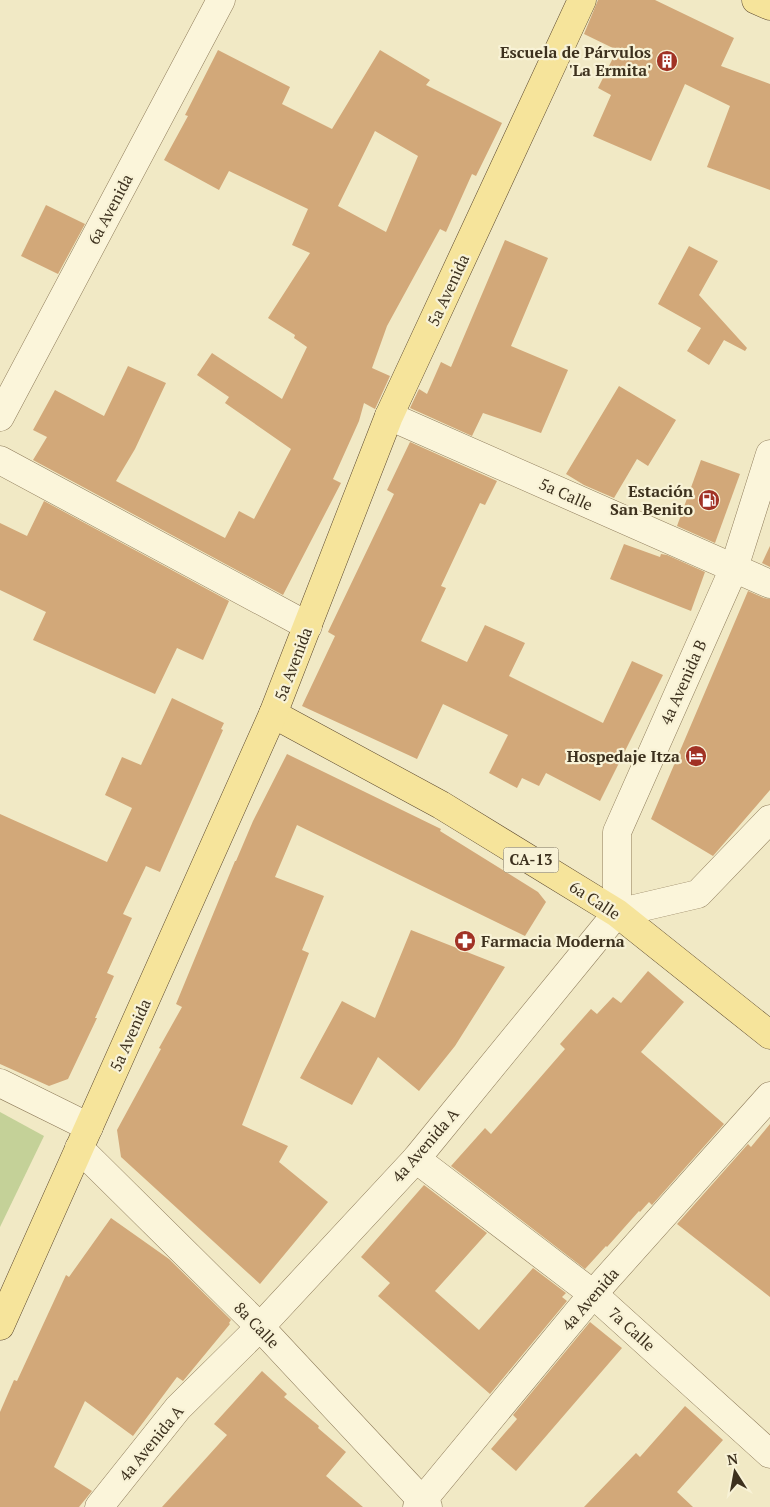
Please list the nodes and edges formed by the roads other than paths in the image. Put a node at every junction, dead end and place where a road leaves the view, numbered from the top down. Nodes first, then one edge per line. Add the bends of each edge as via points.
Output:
1 (221, 0) edge
2 (756, 0) edge
3 (576, 2) edge
4 (770, 6) edge
5 (389, 416) junction
6 (0, 417) edge
7 (770, 454) edge
8 (0, 460) edge
9 (734, 568) junction
10 (770, 584) edge
11 (308, 626) junction
12 (273, 714) junction
13 (770, 820) edge
14 (617, 912) junction
15 (770, 1035) edge
16 (0, 1083) edge
17 (770, 1096) edge
18 (84, 1138) junction
19 (416, 1158) junction
20 (593, 1294) junction
21 (0, 1326) edge
22 (260, 1327) junction
23 (770, 1454) edge
24 (422, 1505) edge
25 (99, 1507) edge

1 - 6 street, 6a Avenida
2 - 4 main road
3 - 5 main road, 5a Avenida
5 - 9 street, 5a Calle
5 - 11 main road, 5a Avenida
7 - 9 street, 4a Avenida B
8 - 11 street
9 - 10 street, 5a Calle
9 - 14 street, 4a Avenida B via 616,832
11 - 12 main road, 5a Avenida
12 - 14 main road, 6a Calle / CA-13 via 441,805
12 - 18 main road, 5a Avenida
13 - 14 street via 698,894
14 - 15 main road, 6a Calle / CA-13
14 - 19 street, 4a Avenida A
16 - 18 street, 8a Calle
17 - 20 street, 4a Avenida
18 - 21 main road, 5a Avenida
18 - 22 street, 8a Calle
19 - 20 street, 7a Calle
19 - 22 street, 4a Avenida A
20 - 23 street, 7a Calle
20 - 24 street, 4a Avenida
22 - 24 street, 8a Calle
22 - 25 street, 4a Avenida A via 178,1408

